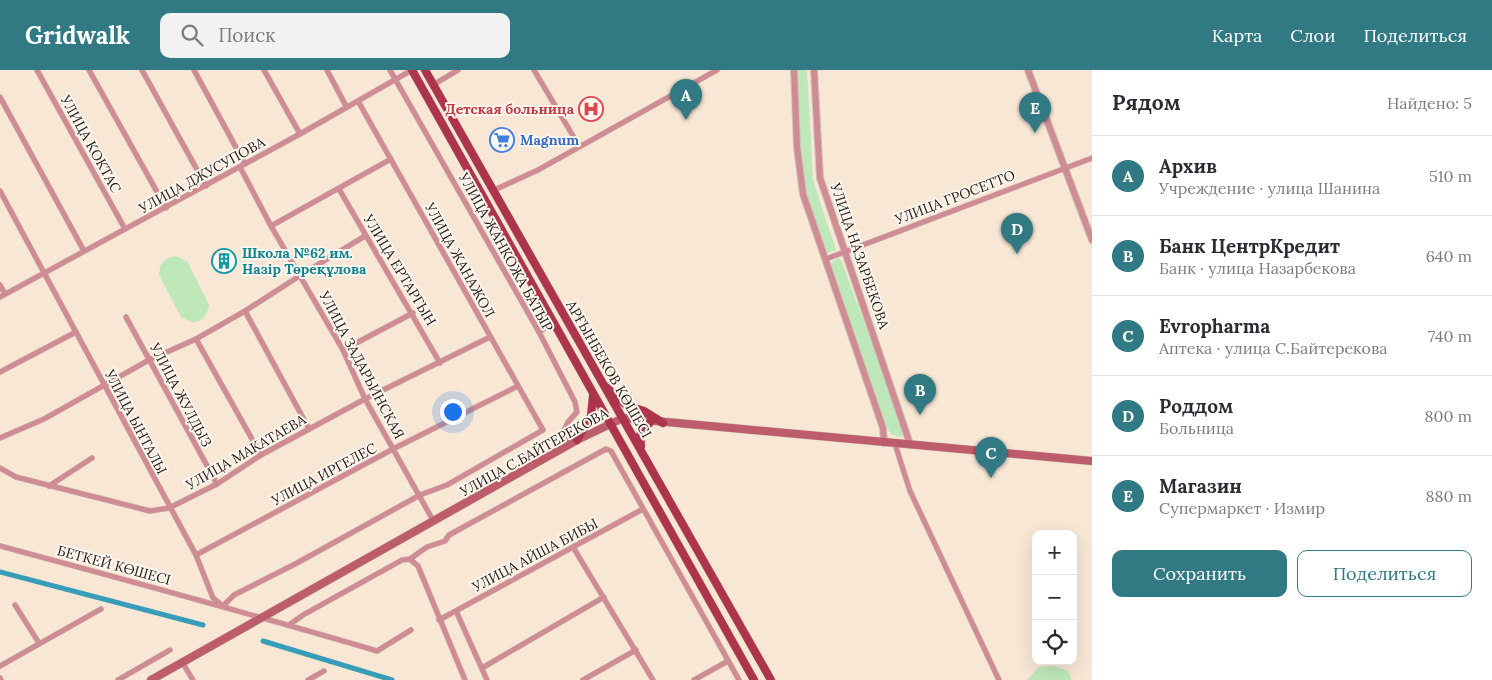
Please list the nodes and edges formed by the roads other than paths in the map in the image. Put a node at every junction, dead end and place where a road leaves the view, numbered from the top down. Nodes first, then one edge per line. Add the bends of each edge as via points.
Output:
1 (38, 70) edge
2 (89, 70) edge
3 (142, 70) edge
4 (194, 70) edge
5 (264, 70) edge
6 (327, 70) edge
7 (390, 70) edge
8 (412, 70) edge
9 (424, 70) edge
10 (458, 70) edge
11 (534, 70) edge
12 (716, 70) edge
13 (794, 70) edge
14 (814, 70) edge
15 (1028, 70) edge
16 (395, 78) junction
17 (433, 84) junction
18 (0, 97) edge
19 (358, 101) junction
20 (346, 106) junction
21 (300, 134) junction
22 (579, 146) junction
23 (1092, 158) edge
24 (391, 159) junction
25 (243, 165) junction
26 (1065, 168) junction
27 (206, 186) junction
28 (340, 189) junction
29 (0, 191) edge
30 (492, 191) junction
31 (166, 208) junction
32 (271, 226) junction
33 (125, 229) junction
34 (365, 236) junction
35 (1092, 240) edge
36 (84, 251) junction
37 (846, 252) junction
38 (826, 259) junction
39 (45, 274) junction
40 (300, 275) junction
41 (0, 285) edge
42 (3, 296) edge
43 (245, 312) junction
44 (413, 313) junction
45 (126, 317) dead end
46 (554, 324) junction
47 (76, 332) junction
48 (538, 332) junction
49 (490, 337) junction
50 (196, 339) junction
51 (343, 350) junction
52 (149, 360) junction
53 (440, 364) junction
54 (0, 372) edge
55 (104, 386) junction
56 (518, 386) junction
57 (605, 387) junction
58 (593, 394) junction
59 (365, 398) junction
60 (623, 418) junction
61 (651, 421) junction
62 (662, 423) junction
63 (610, 424) junction
64 (309, 429) junction
65 (0, 438) edge
66 (577, 440) junction
67 (884, 443) junction
68 (895, 444) junction
69 (910, 444) junction
70 (569, 445) junction
71 (394, 449) junction
72 (641, 450) junction
73 (261, 455) junction
74 (92, 458) dead end
75 (1092, 461) edge
76 (0, 468) edge
77 (216, 484) junction
78 (49, 486) junction
79 (420, 495) junction
80 (169, 508) junction
81 (643, 509) junction
82 (434, 522) junction
83 (0, 546) edge
84 (573, 547) junction
85 (196, 555) junction
86 (410, 559) junction
87 (604, 597) junction
88 (15, 605) dead end
89 (223, 606) junction
90 (101, 609) dead end
91 (456, 611) junction
92 (259, 619) junction
93 (438, 620) junction
94 (289, 626) junction
95 (411, 630) dead end
96 (39, 644) junction
97 (170, 650) dead end
98 (636, 650) junction
99 (728, 661) junction
100 (182, 662) junction
101 (0, 666) edge
102 (482, 668) junction
103 (324, 671) dead end
104 (192, 679) edge
105 (751, 679) edge
106 (118, 680) edge
107 (151, 680) edge
108 (308, 680) edge
109 (465, 680) edge
110 (487, 680) edge
111 (583, 680) edge
112 (653, 680) edge
113 (694, 680) edge
114 (739, 680) edge
115 (771, 680) edge
116 (999, 680) edge

1 - 33 street, УЛИЦА КОКТАС
2 - 31 street
3 - 27 street
4 - 25 street, УЛИЦА ЗАДАРЬИНСКАЯ
5 - 21 street
6 - 20 street
7 - 16 street, УЛИЦА ЖАНКОЖА БАТЫР
8 - 16 street, УЛИЦА ДЖУСУПОВА
8 - 46 main road, АРҒЫНБЕКОВ КӨШЕСІ
9 - 17 main road, АРҒЫНБЕКОВ КӨШЕСІ
10 - 17 street
11 - 22 street
12 - 22 street
13 - 38 street via 800,180
14 - 37 street, УЛИЦА НАЗАРБЕКОВА via 820,178
15 - 26 street
16 - 19 street, УЛИЦА ДЖУСУПОВА
16 - 48 street, УЛИЦА ЖАНКОЖА БАТЫР
17 - 30 main road, АРҒЫНБЕКОВ КӨШЕСІ
18 - 36 street
19 - 20 street, УЛИЦА ДЖУСУПОВА
19 - 24 street, УЛИЦА ЖАНАЖОЛ
20 - 21 street, УЛИЦА ДЖУСУПОВА
21 - 25 street, УЛИЦА ДЖУСУПОВА
22 - 30 street
23 - 26 street, УЛИЦА ГРОСЕТТО
24 - 28 street
24 - 49 street, УЛИЦА ЖАНАЖОЛ
25 - 27 street, УЛИЦА ДЖУСУПОВА
25 - 32 street, УЛИЦА ЗАДАРЬИНСКАЯ
26 - 35 street
26 - 37 street, УЛИЦА ГРОСЕТТО
27 - 31 street, УЛИЦА ДЖУСУПОВА
28 - 32 street
28 - 34 street, УЛИЦА ЕРТАРГЫН
29 - 39 street, УЛИЦА ЫНТАЛЫ
30 - 57 main road, АРҒЫНБЕКОВ КӨШЕСІ
31 - 33 street, УЛИЦА ДЖУСУПОВА
32 - 40 street, УЛИЦА ЗАДАРЬИНСКАЯ
33 - 36 street, УЛИЦА ДЖУСУПОВА
34 - 40 street
34 - 44 street, УЛИЦА ЕРТАРГЫН
36 - 39 street, УЛИЦА ДЖУСУПОВА
37 - 38 street, УЛИЦА ГРОСЕТТО
37 - 69 street, УЛИЦА НАЗАРБЕКОВА
38 - 67 street via 883,428
39 - 42 street, УЛИЦА ДЖУСУПОВА
39 - 47 street, УЛИЦА ЫНТАЛЫ
40 - 43 street
40 - 51 street, УЛИЦА ЗАДАРЬИНСКАЯ
41 - 42 street
43 - 50 street
43 - 64 street
44 - 51 street
44 - 53 street, УЛИЦА ЕРТАРГЫН
45 - 52 street, УЛИЦА ЖУЛДЫЗ
46 - 48 street
46 - 58 main road, АРҒЫНБЕКОВ КӨШЕСІ
47 - 54 street
47 - 55 street, УЛИЦА ЫНТАЛЫ
48 - 70 street, УЛИЦА ЖАНКОЖА БАТЫР via 575,402 576,412 562,434
49 - 53 street, УЛИЦА МАКАТАЕВА
49 - 56 street, УЛИЦА ЖАНАЖОЛ
50 - 52 street
50 - 73 street
51 - 59 street, УЛИЦА ЗАДАРЬИНСКАЯ
52 - 55 street
52 - 77 street, УЛИЦА ЖУЛДЫЗ
53 - 59 street, УЛИЦА МАКАТАЕВА
55 - 65 street via 44,419
55 - 80 street, УЛИЦА ЫНТАЛЫ
56 - 71 street, УЛИЦА ИРГЕЛЕС
56 - 79 street, УЛИЦА ЖАНАЖОЛ via 543,430 447,485
57 - 60 main road, АРҒЫНБЕКОВ КӨШЕСІ
57 - 62 main road via 626,404 644,410
58 - 63 main road, АРҒЫНБЕКОВ КӨШЕСІ
58 - 66 main road via 591,416
59 - 64 street, УЛИЦА МАКАТАЕВА
59 - 71 street, УЛИЦА ЗАДАРЬИНСКАЯ
60 - 61 main road, УЛИЦА С.БАЙТЕРЕКОВА
60 - 63 main road, УЛИЦА С.БАЙТЕРЕКОВА
60 - 72 main road, АРҒЫНБЕКОВ КӨШЕСІ
61 - 62 main road, УЛИЦА С.БАЙТЕРЕКОВА
61 - 72 main road via 640,435
62 - 67 main road, УЛИЦА С.БАЙТЕРЕКОВА
63 - 66 main road, УЛИЦА С.БАЙТЕРЕКОВА
63 - 105 main road, АРҒЫНБЕКОВ КӨШЕСІ
64 - 73 street, УЛИЦА МАКАТАЕВА
66 - 70 main road, УЛИЦА С.БАЙТЕРЕКОВА
67 - 68 main road, УЛИЦА С.БАЙТЕРЕКОВА
68 - 69 main road, УЛИЦА С.БАЙТЕРЕКОВА
68 - 116 street via 910,491
69 - 75 main road, УЛИЦА С.БАЙТЕРЕКОВА
70 - 82 main road, УЛИЦА С.БАЙТЕРЕКОВА
71 - 79 street, УЛИЦА ЗАДАРЬИНСКАЯ
71 - 85 street, УЛИЦА ИРГЕЛЕС
72 - 115 main road, АРҒЫНБЕКОВ КӨШЕСІ
73 - 77 street, УЛИЦА МАКАТАЕВА
74 - 78 street
76 - 78 street, УЛИЦА МАКАТАЕВА via 16,477
77 - 80 street, УЛИЦА МАКАТАЕВА
78 - 80 street, УЛИЦА МАКАТАЕВА via 150,511
79 - 82 street, УЛИЦА ЗАДАРЬИНСКАЯ
79 - 89 street via 234,595
80 - 85 street, УЛИЦА ЫНТАЛЫ
81 - 84 street, УЛИЦА АЙША БИБЫ
81 - 86 street via 611,451 606,449 449,535 444,541 427,546
81 - 99 street
82 - 92 main road, УЛИЦА С.БАЙТЕРЕКОВА
83 - 89 street, БЕТКЕЙ КӨШЕСІ
84 - 87 street
84 - 91 street, УЛИЦА АЙША БИБЫ
85 - 89 street, УЛИЦА ЫНТАЛЫ via 212,598
86 - 93 street via 418,566
86 - 94 street via 402,560
87 - 98 street
87 - 102 street
88 - 96 street
89 - 92 street, БЕТКЕЙ КӨШЕСІ
90 - 96 street
91 - 93 street, УЛИЦА АЙША БИБЫ
91 - 102 street
92 - 94 street, БЕТКЕЙ КӨШЕСІ
92 - 100 main road, УЛИЦА С.БАЙТЕРЕКОВА
93 - 109 street
94 - 95 street, БЕТКЕЙ КӨШЕСІ via 377,651
96 - 101 street
97 - 106 street
98 - 111 street
98 - 112 street
99 - 113 street
99 - 114 street
100 - 104 street
100 - 107 main road, УЛИЦА С.БАЙТЕРЕКОВА
102 - 110 street
103 - 108 street

